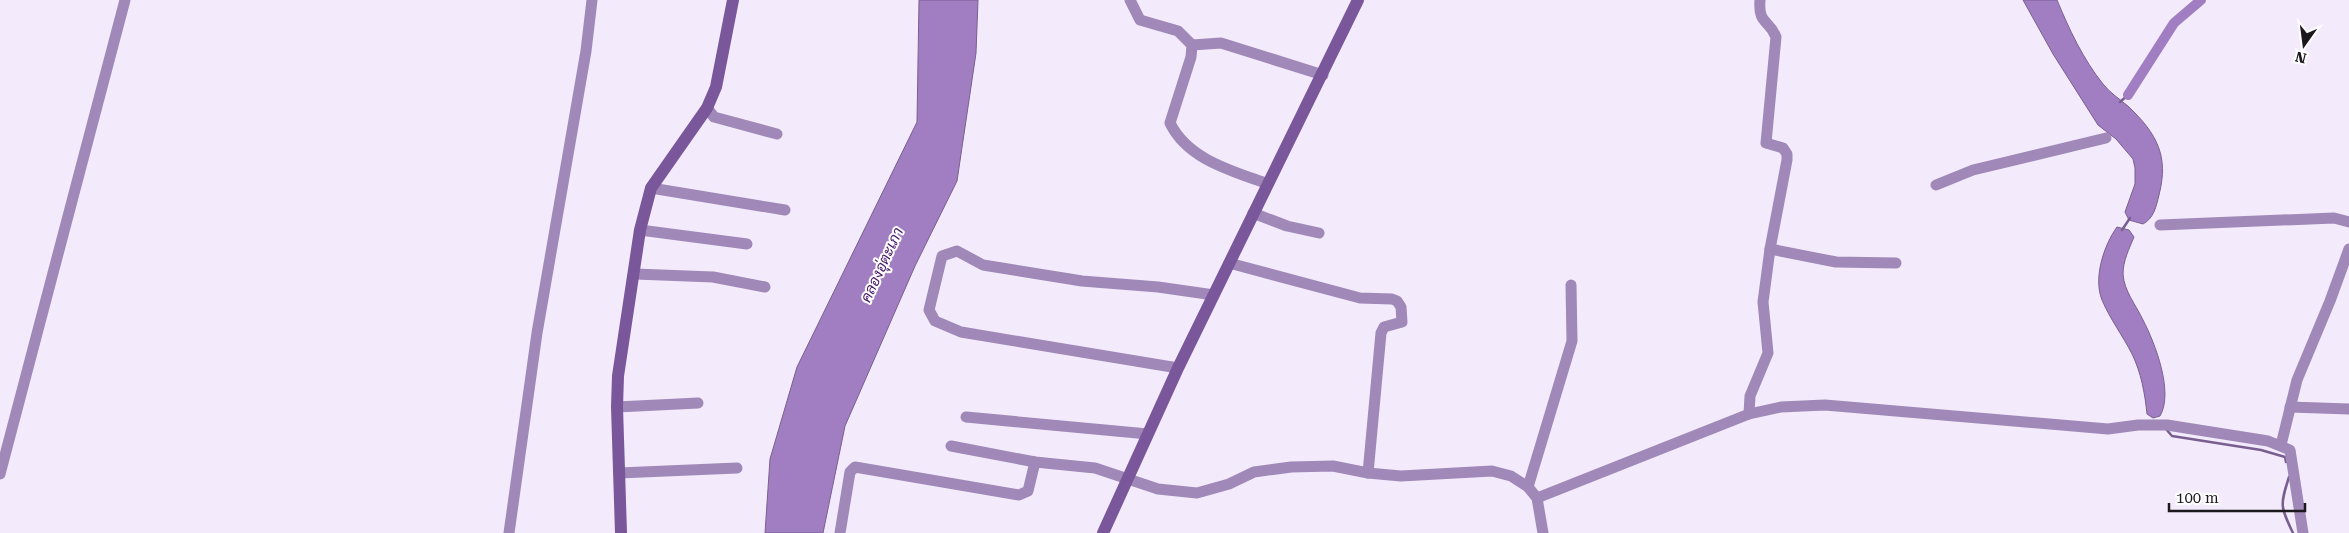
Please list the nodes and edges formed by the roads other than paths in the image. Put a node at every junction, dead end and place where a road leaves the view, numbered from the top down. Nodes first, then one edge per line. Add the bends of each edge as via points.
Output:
1 (125, 0) edge
2 (592, 0) edge
3 (733, 0) edge
4 (1130, 0) edge
5 (1358, 0) edge
6 (1760, 0) edge
7 (1192, 45) junction
8 (1323, 75) junction
9 (708, 108) junction
10 (777, 134) dead end
11 (2106, 138) dead end
12 (1268, 184) junction
13 (1936, 185) dead end
14 (651, 188) junction
15 (785, 210) dead end
16 (1254, 213) junction
17 (2349, 222) edge
18 (2160, 225) dead end
19 (640, 230) junction
20 (1319, 233) dead end
21 (747, 244) dead end
22 (1770, 249) junction
23 (2349, 249) edge
24 (1896, 263) dead end
25 (1229, 264) junction
26 (635, 274) junction
27 (1571, 285) dead end
28 (765, 286) dead end
29 (1214, 295) junction
30 (1178, 368) junction
31 (698, 403) dead end
32 (617, 407) junction
33 (2290, 407) junction
34 (2349, 408) edge
35 (1748, 414) junction
36 (966, 417) dead end
37 (1148, 434) junction
38 (2280, 445) junction
39 (951, 446) dead end
40 (1035, 462) junction
41 (737, 468) dead end
42 (619, 473) junction
43 (1368, 473) junction
44 (0, 474) edge
45 (1127, 480) junction
46 (1528, 487) junction
47 (1537, 498) junction
48 (509, 533) edge
49 (622, 533) edge
50 (840, 533) edge
51 (1103, 533) edge
52 (1543, 533) edge
53 (2303, 533) edge

1 - 44 street
2 - 48 street via 586,52 537,333
3 - 9 street via 716,87
4 - 7 street via 1140,20 1178,31
5 - 8 street
6 - 22 street via 1760,16 1776,37 1766,143 1783,148 1787,154
7 - 8 street via 1221,43
7 - 12 street via 1170,123 1204,160
8 - 12 street
9 - 10 street via 714,117
9 - 14 street
11 - 13 street via 1973,170
12 - 16 street
14 - 15 street
14 - 19 street
16 - 20 street via 1287,226
16 - 25 street
17 - 18 street via 2334,218
19 - 21 street
19 - 26 street
22 - 24 street via 1836,262
22 - 35 street via 1763,302 1768,353 1750,396
23 - 33 street via 2297,380
25 - 29 street
25 - 43 street via 1360,298 1398,301 1402,322 1384,327 1381,333
26 - 28 street via 713,277
26 - 32 street via 618,376
27 - 46 street via 1572,341
29 - 30 street
29 - 30 street via 1158,286 1082,281 983,265 957,250 942,256 929,310 935,322 961,332
30 - 37 street
31 - 32 street
32 - 42 street
33 - 34 street
33 - 38 street
35 - 38 street via 1780,407 1825,405 2108,429 2161,424
35 - 47 street
36 - 37 street
37 - 45 street
38 - 53 street via 2290,450
39 - 40 street
40 - 45 street via 1095,468
40 - 50 street via 1028,491 1019,495 855,467 850,472
41 - 42 street
42 - 49 street
43 - 45 street via 1333,466 1292,467 1254,472 1229,484 1197,493 1158,489
43 - 46 street via 1401,476 1492,471 1512,476
45 - 51 street
46 - 47 street
47 - 52 street

